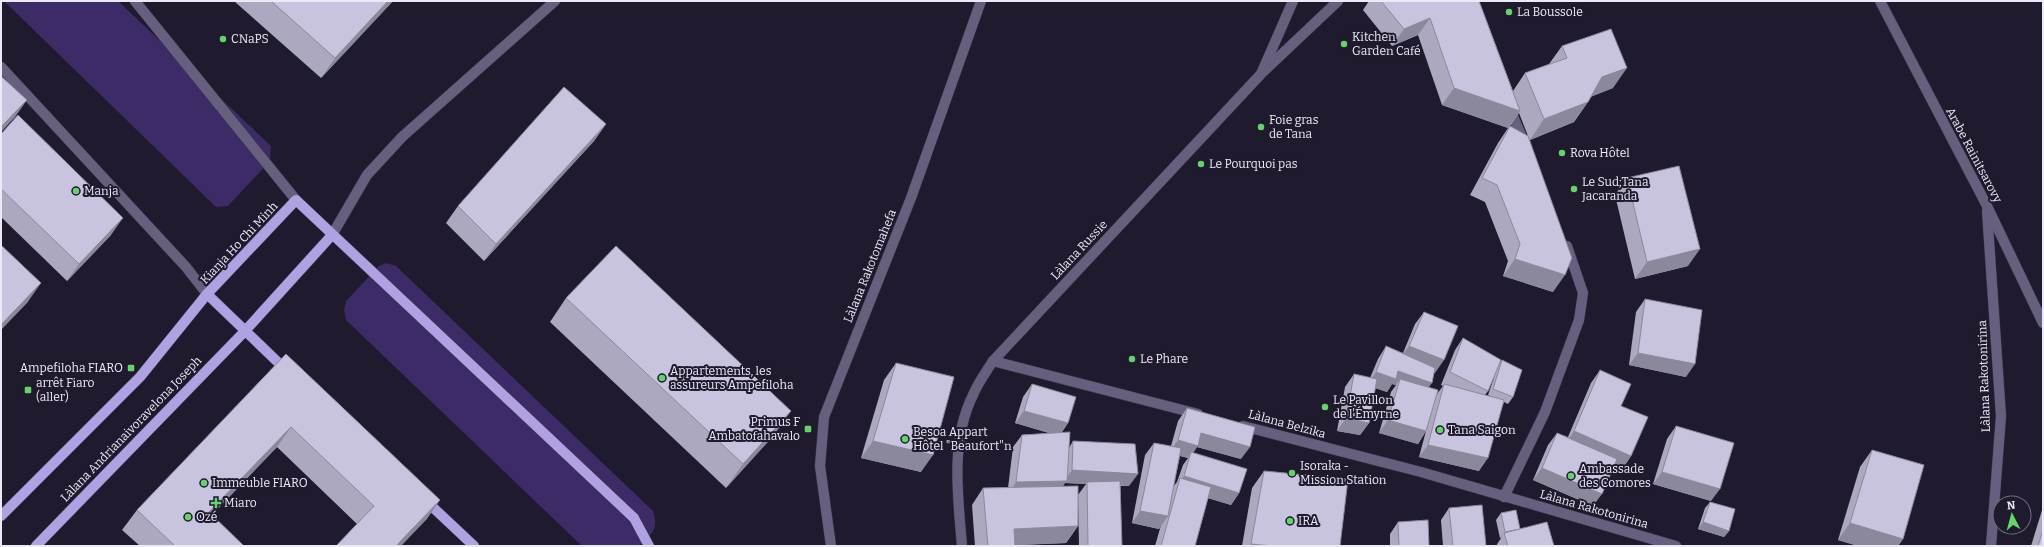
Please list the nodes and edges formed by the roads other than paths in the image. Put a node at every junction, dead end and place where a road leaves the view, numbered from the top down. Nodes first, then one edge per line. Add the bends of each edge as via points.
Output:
1 (134, 1) edge
2 (555, 1) edge
3 (982, 1) edge
4 (1293, 1) edge
5 (1338, 1) edge
6 (1880, 1) edge
7 (1, 67) edge
8 (1261, 74) junction
9 (1504, 95) edge
10 (1528, 153) edge
11 (296, 200) junction
12 (1987, 206) junction
13 (332, 234) junction
14 (1564, 239) edge
15 (207, 294) junction
16 (2043, 323) edge
17 (245, 331) junction
18 (993, 361) junction
19 (296, 379) edge
20 (1207, 416) edge
21 (1230, 422) edge
22 (418, 493) edge
23 (1504, 497) junction
24 (1, 516) edge
25 (36, 546) edge
26 (474, 546) edge
27 (649, 546) edge
28 (831, 546) edge
29 (962, 546) edge
30 (1676, 546) edge
31 (1991, 546) edge

1 - 11 street
2 - 13 street via 402,137 366,175
3 - 28 street, Làlana Rakotomahefa via 911,198 824,417 820,466
4 - 8 street, Làlana Russie
5 - 8 street
6 - 12 street, Arabe Rainitsarovy
7 - 15 street via 186,267
8 - 18 street, Làlana Russie
9 - 10 street
11 - 13 main road, Kianja Ho Chi Minh
11 - 15 main road, Kianja Ho Chi Minh
12 - 16 street, Arabe Rainitsarovy
12 - 31 street, Làlana Rakotonirina via 2001,416
13 - 17 main road
13 - 27 main road, Kianja Ho Chi Minh via 634,518
14 - 23 street via 1583,293 1579,320 1545,412
15 - 17 main road, Kianja Ho Chi Minh
15 - 24 main road via 140,377
17 - 19 main road, Kianja Ho Chi Minh
17 - 25 main road, Làlana Andrianaivoravelona Joseph
18 - 20 street
18 - 29 street, Làlana Russie via 972,396 960,434 957,479
21 - 23 street, Làlana Belzika via 1421,472
22 - 26 main road
23 - 30 street, Làlana Rakotonirina

